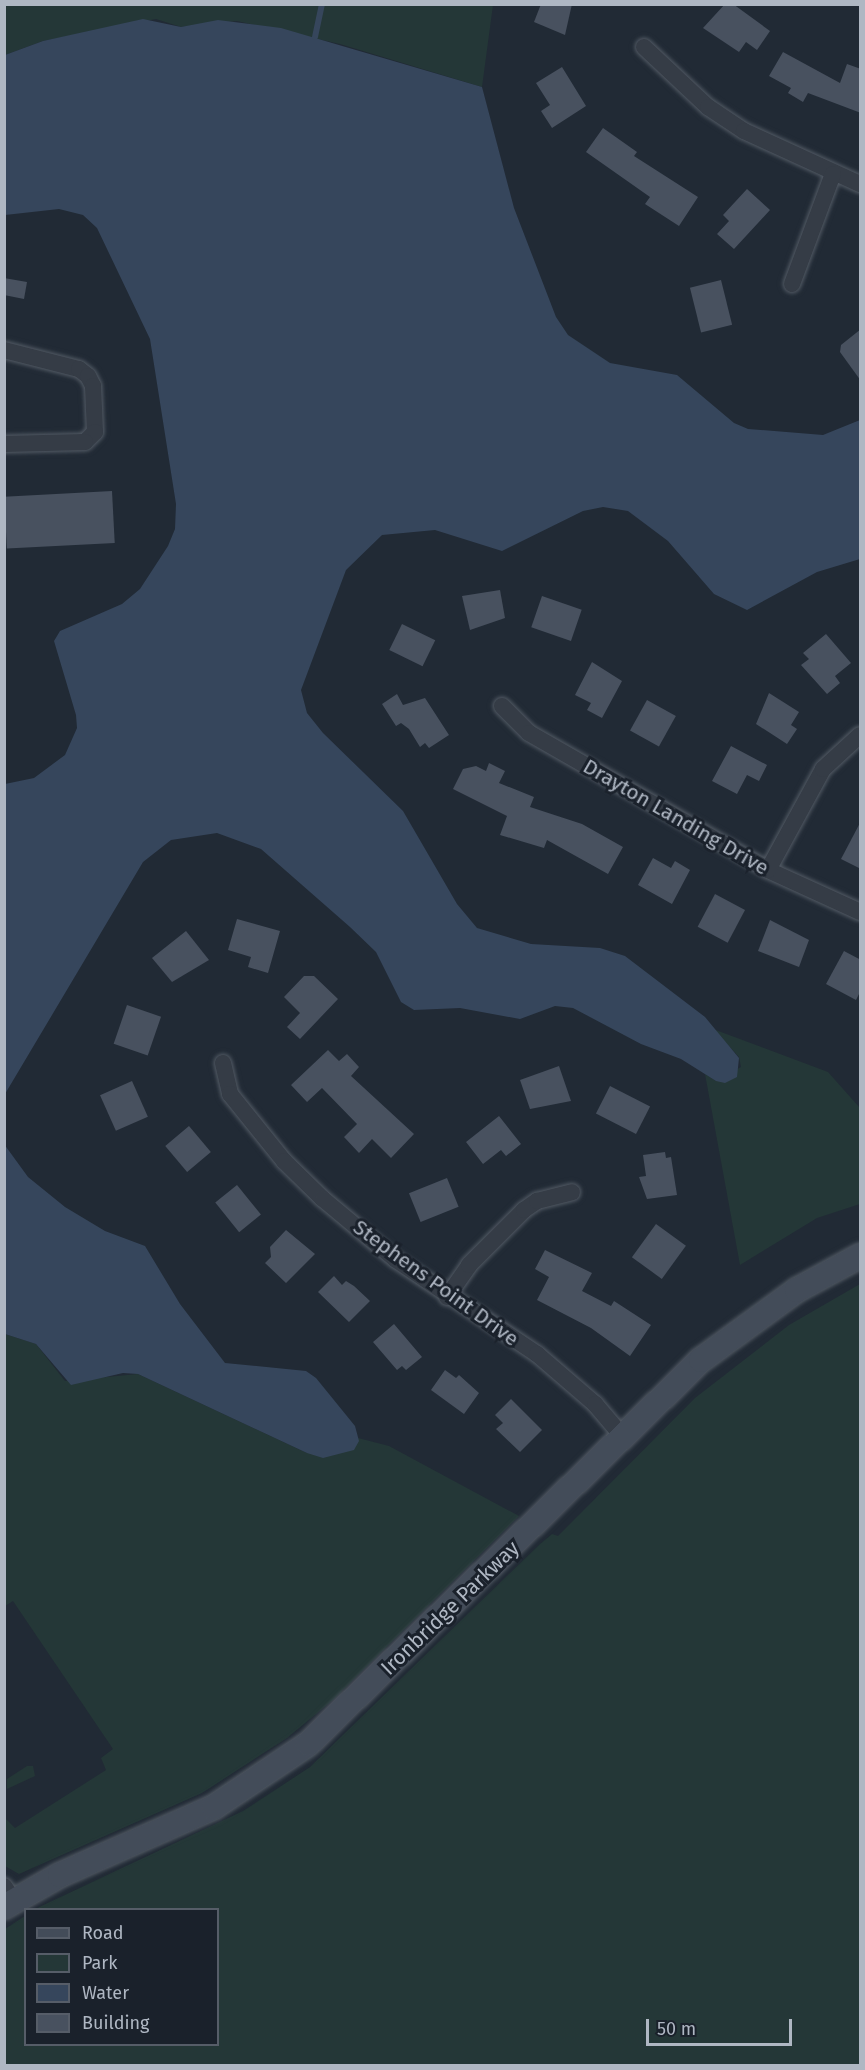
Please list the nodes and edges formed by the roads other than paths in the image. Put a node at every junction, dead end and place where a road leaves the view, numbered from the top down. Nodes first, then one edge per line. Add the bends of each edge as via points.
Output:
1 (644, 47) dead end
2 (833, 174) junction
3 (861, 184) edge
4 (792, 284) dead end
5 (4, 350) edge
6 (4, 444) edge
7 (502, 706) dead end
8 (861, 735) edge
9 (768, 870) junction
10 (861, 912) edge
11 (223, 1063) dead end
12 (572, 1192) dead end
13 (861, 1256) edge
14 (447, 1297) junction
15 (623, 1437) junction
16 (8, 1898) edge

1 - 2 street via 708,107 744,132
2 - 3 street
2 - 4 street
5 - 6 street via 79,369 88,376 93,386 95,432 85,442
7 - 9 street, Drayton Landing Drive via 529,734
8 - 9 street via 823,769
9 - 10 street, Drayton Landing Drive
11 - 14 street, Stephens Point Drive via 230,1094 284,1161 368,1236
12 - 14 street via 537,1201 524,1210 495,1236
13 - 15 street, Ironbridge Parkway via 747,1323 701,1360
14 - 15 street, Stephens Point Drive via 546,1361
15 - 16 street, Ironbridge Parkway via 308,1744 214,1807

